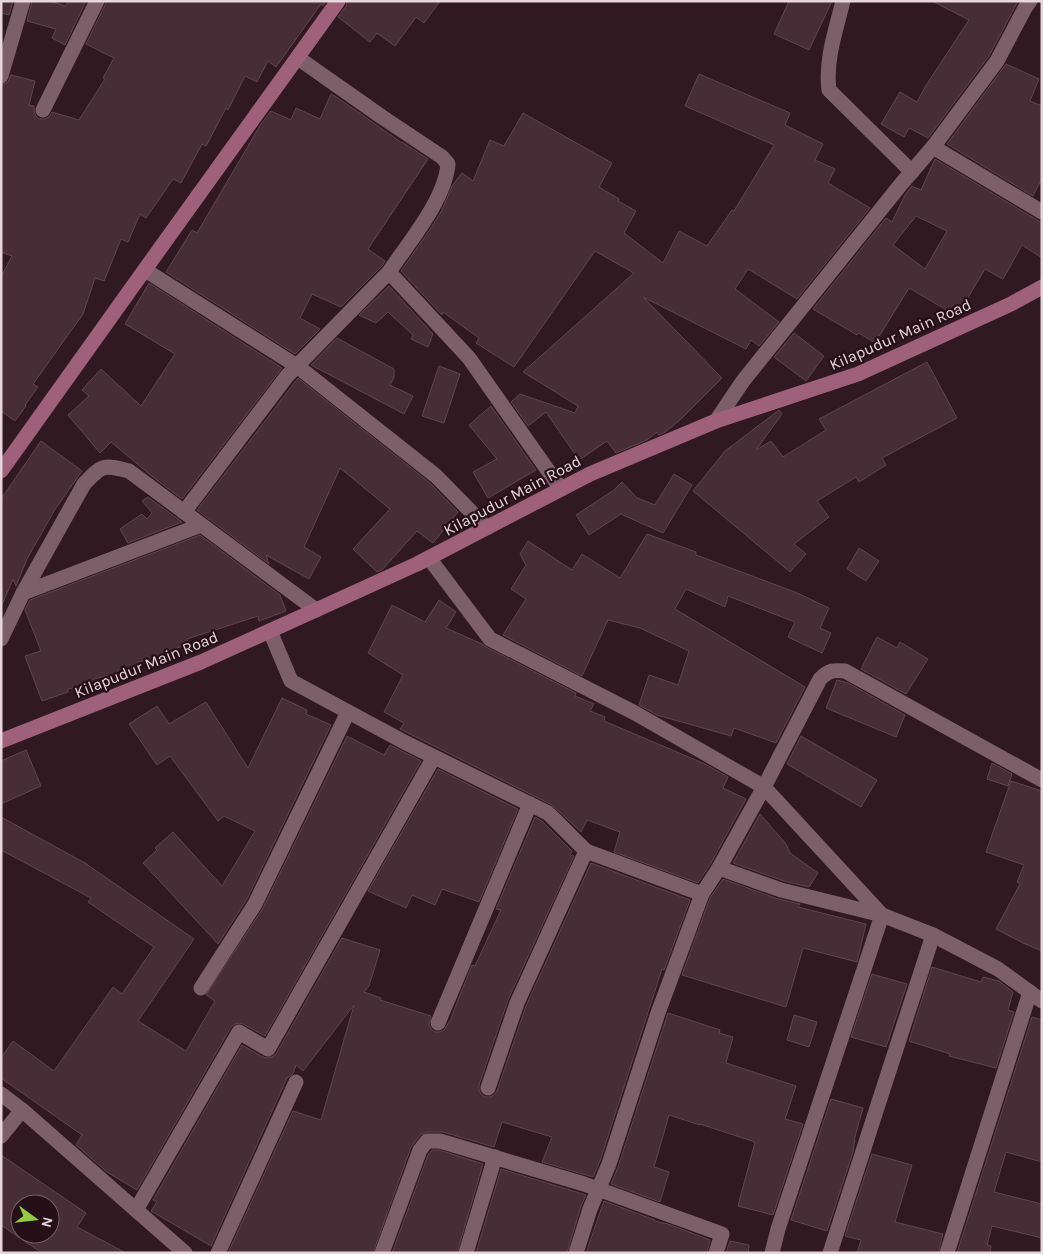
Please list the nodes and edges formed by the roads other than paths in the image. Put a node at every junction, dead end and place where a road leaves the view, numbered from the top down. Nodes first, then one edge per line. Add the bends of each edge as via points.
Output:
1 (23, 1) edge
2 (97, 1) edge
3 (338, 1) edge
4 (843, 1) edge
5 (1030, 1) edge
6 (298, 58) junction
7 (1, 76) edge
8 (43, 110) dead end
9 (932, 147) junction
10 (912, 172) junction
11 (1042, 212) edge
12 (145, 270) junction
13 (389, 272) junction
14 (1042, 288) edge
15 (297, 366) junction
16 (716, 421) junction
17 (1, 472) edge
18 (561, 489) junction
19 (184, 512) junction
20 (201, 525) junction
21 (487, 528) junction
22 (429, 558) junction
23 (23, 593) junction
24 (316, 610) junction
25 (270, 631) junction
26 (1, 639) edge
27 (348, 712) junction
28 (1, 741) edge
29 (434, 757) junction
30 (1042, 780) edge
31 (764, 787) junction
32 (530, 804) junction
33 (586, 851) junction
34 (718, 868) junction
35 (702, 894) junction
36 (882, 915) junction
37 (933, 935) junction
38 (201, 988) dead end
39 (1036, 996) edge
40 (438, 1023) dead end
41 (296, 1082) dead end
42 (488, 1088) dead end
43 (1, 1094) edge
44 (22, 1110) junction
45 (1, 1136) edge
46 (495, 1157) junction
47 (598, 1190) junction
48 (136, 1210) junction
49 (185, 1253) edge
50 (218, 1253) edge
51 (382, 1253) edge
52 (466, 1253) edge
53 (576, 1253) edge
54 (716, 1253) edge
55 (772, 1253) edge
56 (830, 1253) edge
57 (947, 1253) edge

1 - 7 street
2 - 8 street
3 - 6 street
4 - 10 street via 828,64 829,90
5 - 9 street via 997,61
6 - 12 street
6 - 13 street via 448,164 435,205
9 - 10 street
9 - 11 street
10 - 16 street via 743,381
12 - 15 street
12 - 17 street
13 - 15 street
13 - 18 street via 469,358
14 - 16 street, Kilapudur Main Road via 858,374
15 - 19 street
15 - 21 street via 436,476
16 - 18 street, Kilapudur Main Road
18 - 21 street, Kilapudur Main Road
19 - 20 street
19 - 23 street via 129,471 104,466 84,484
20 - 23 street
20 - 24 street
21 - 22 street, Kilapudur Main Road
22 - 24 street, Kilapudur Main Road
22 - 31 street via 490,639 635,713
23 - 26 street
24 - 25 street, Kilapudur Main Road
25 - 27 street via 292,681
25 - 28 street, Kilapudur Main Road via 201,662
27 - 29 street
27 - 38 street via 254,904
29 - 32 street
29 - 48 street via 268,1049 239,1032
30 - 31 street via 856,676 834,670 820,679
31 - 34 street
31 - 36 street
32 - 33 street via 548,813
32 - 40 street
33 - 35 street
33 - 42 street via 517,1003
34 - 35 street
34 - 36 street via 781,890
35 - 47 street
36 - 37 street
36 - 55 street
37 - 39 street via 998,969
37 - 56 street
39 - 57 street
41 - 50 street
43 - 44 street
44 - 45 street
44 - 48 street
46 - 47 street
46 - 51 street via 440,1141 427,1142 420,1150
46 - 52 street
47 - 53 street
47 - 54 street via 722,1234
48 - 49 street

